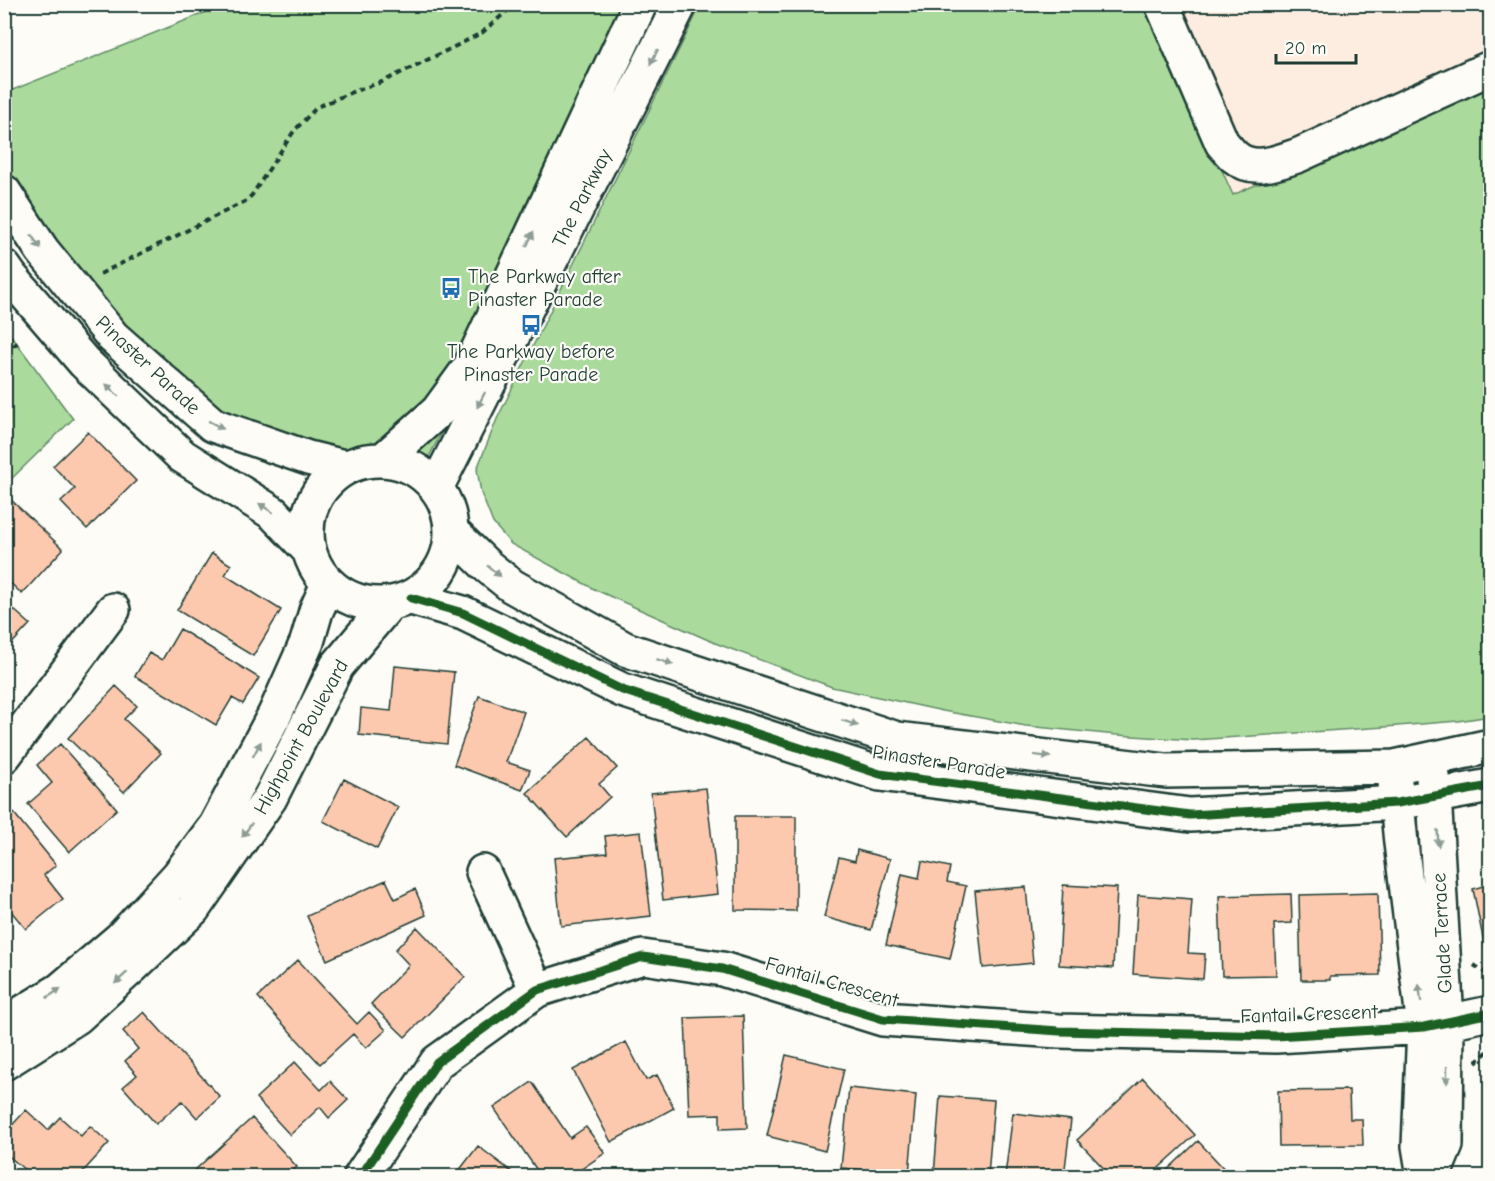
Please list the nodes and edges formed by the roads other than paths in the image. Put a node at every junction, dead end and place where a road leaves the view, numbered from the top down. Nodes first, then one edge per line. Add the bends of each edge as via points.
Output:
1 (640, 4) edge
2 (680, 4) edge
3 (1162, 4) edge
4 (1491, 68) edge
5 (4, 192) edge
6 (4, 267) edge
7 (384, 459) junction
8 (344, 467) junction
9 (436, 488) junction
10 (451, 531) junction
11 (308, 549) junction
12 (328, 584) junction
13 (400, 601) junction
14 (112, 610) dead end
15 (1491, 746) edge
16 (4, 756) edge
17 (1431, 759) junction
18 (1394, 767) junction
19 (1491, 786) edge
20 (1435, 796) junction
21 (1396, 803) junction
22 (483, 872) dead end
23 (537, 990) junction
24 (1491, 1013) edge
25 (4, 1024) edge
26 (1436, 1025) junction
27 (4, 1063) edge
28 (361, 1176) edge
29 (1424, 1176) edge
30 (1432, 1176) edge

7 -> 1 street, The Parkway via 438,411 470,367
2 -> 9 street, The Parkway
3 - 4 street via 1222,143 1236,158 1251,165 1271,165 1299,155
5 -> 8 street, Pinaster Parade via 42,250 113,337 213,425
11 -> 6 street, Pinaster Parade via 273,513 182,456 84,362
7 - 8 street via 363,460
7 - 9 street via 404,463 422,473
8 - 11 street via 325,482 312,502 306,525
9 - 10 street via 447,508
10 - 13 street via 440,570 428,586
10 -> 18 street, Pinaster Parade via 512,586 625,649 897,739 1166,771
11 - 12 street
12 - 13 street via 345,597 366,604
25 -> 12 street, Highpoint Boulevard via 60,990 121,939 178,876 216,825 275,714
13 - 21 street, Pinaster Parade via 463,613 622,690 880,774 1190,815
13 -> 27 street, Highpoint Boulevard via 337,666 270,798 193,909 77,1017
14 - 16 street
15 - 17 street, Pinaster Parade
17 - 18 street, Pinaster Parade
17 - 20 street, Glade Terrace
18 - 21 street, Glade Terrace
19 - 20 street, Pinaster Parade
20 - 21 street, Pinaster Parade
20 -> 26 street, Glade Terrace
26 -> 21 street, Glade Terrace
22 - 23 street
23 - 26 street, Fantail Crescent via 643,957 722,969 883,1019 1059,1031 1276,1036
23 - 28 street, Fantail Crescent via 437,1062
24 - 26 street, Fantail Crescent
26 - 29 street, Glade Terrace via 1419,1146
26 -> 30 street, Glade Terrace via 1446,1145

